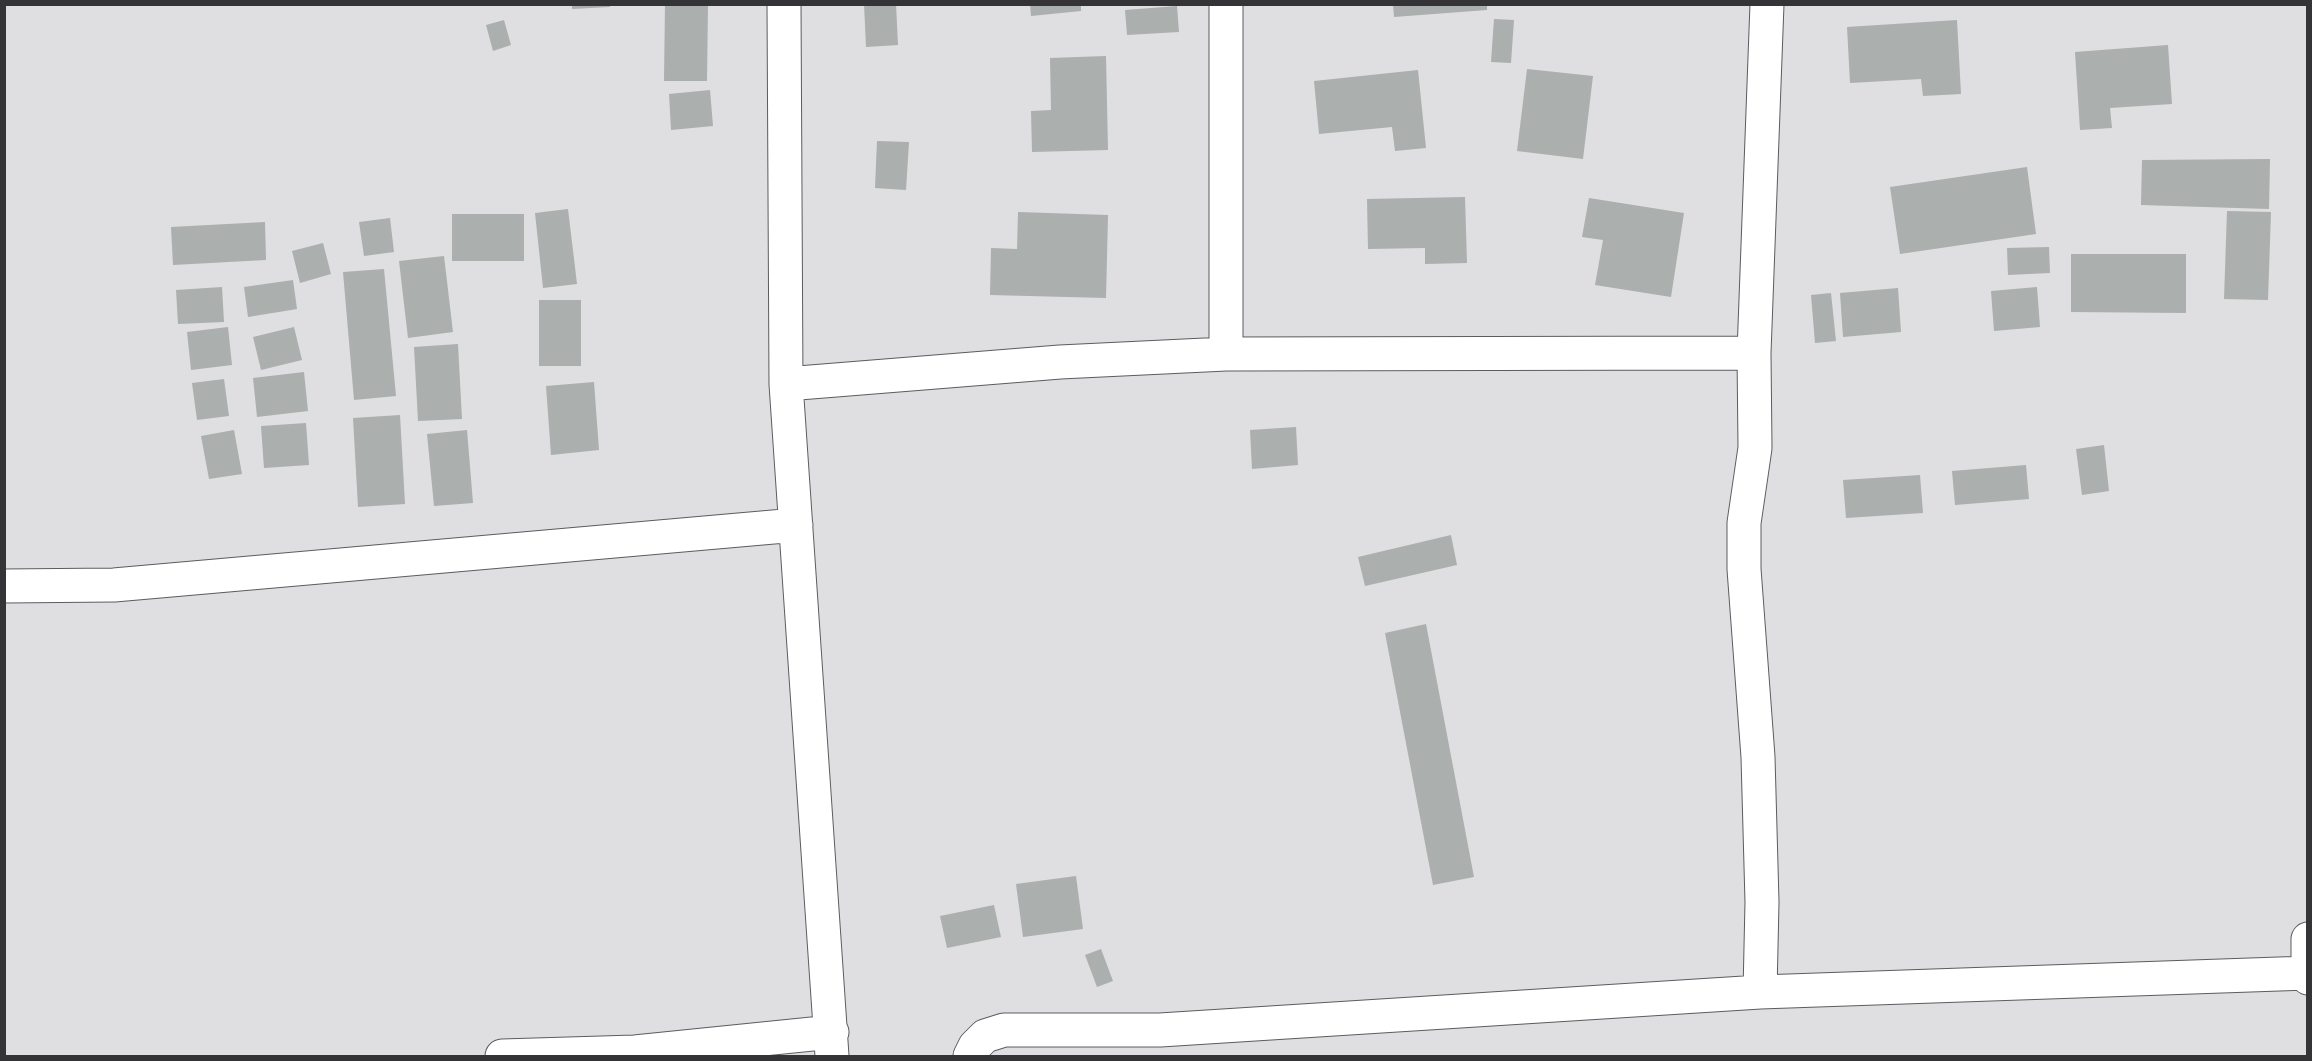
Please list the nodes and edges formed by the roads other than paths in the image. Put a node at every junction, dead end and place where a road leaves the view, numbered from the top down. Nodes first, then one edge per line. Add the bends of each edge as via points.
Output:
1 (784, 4) edge
2 (1226, 4) edge
3 (1767, 4) edge
4 (1754, 353) junction
5 (1226, 354) junction
6 (786, 384) junction
7 (796, 525) junction
8 (4, 586) edge
9 (2307, 939) edge
10 (2307, 975) edge
11 (1760, 992) junction
12 (832, 1044) edge
13 (502, 1056) edge
14 (970, 1056) edge

1 - 6 street
2 - 5 street
3 - 4 street
4 - 5 street
4 - 11 street via 1755,448 1744,523 1744,569 1758,757
5 - 6 street
6 - 7 street
7 - 8 street via 114,585
7 - 12 street
9 - 10 street
10 - 11 street
11 - 14 street via 1160,1030 1004,1030 985,1036
12 - 13 street

